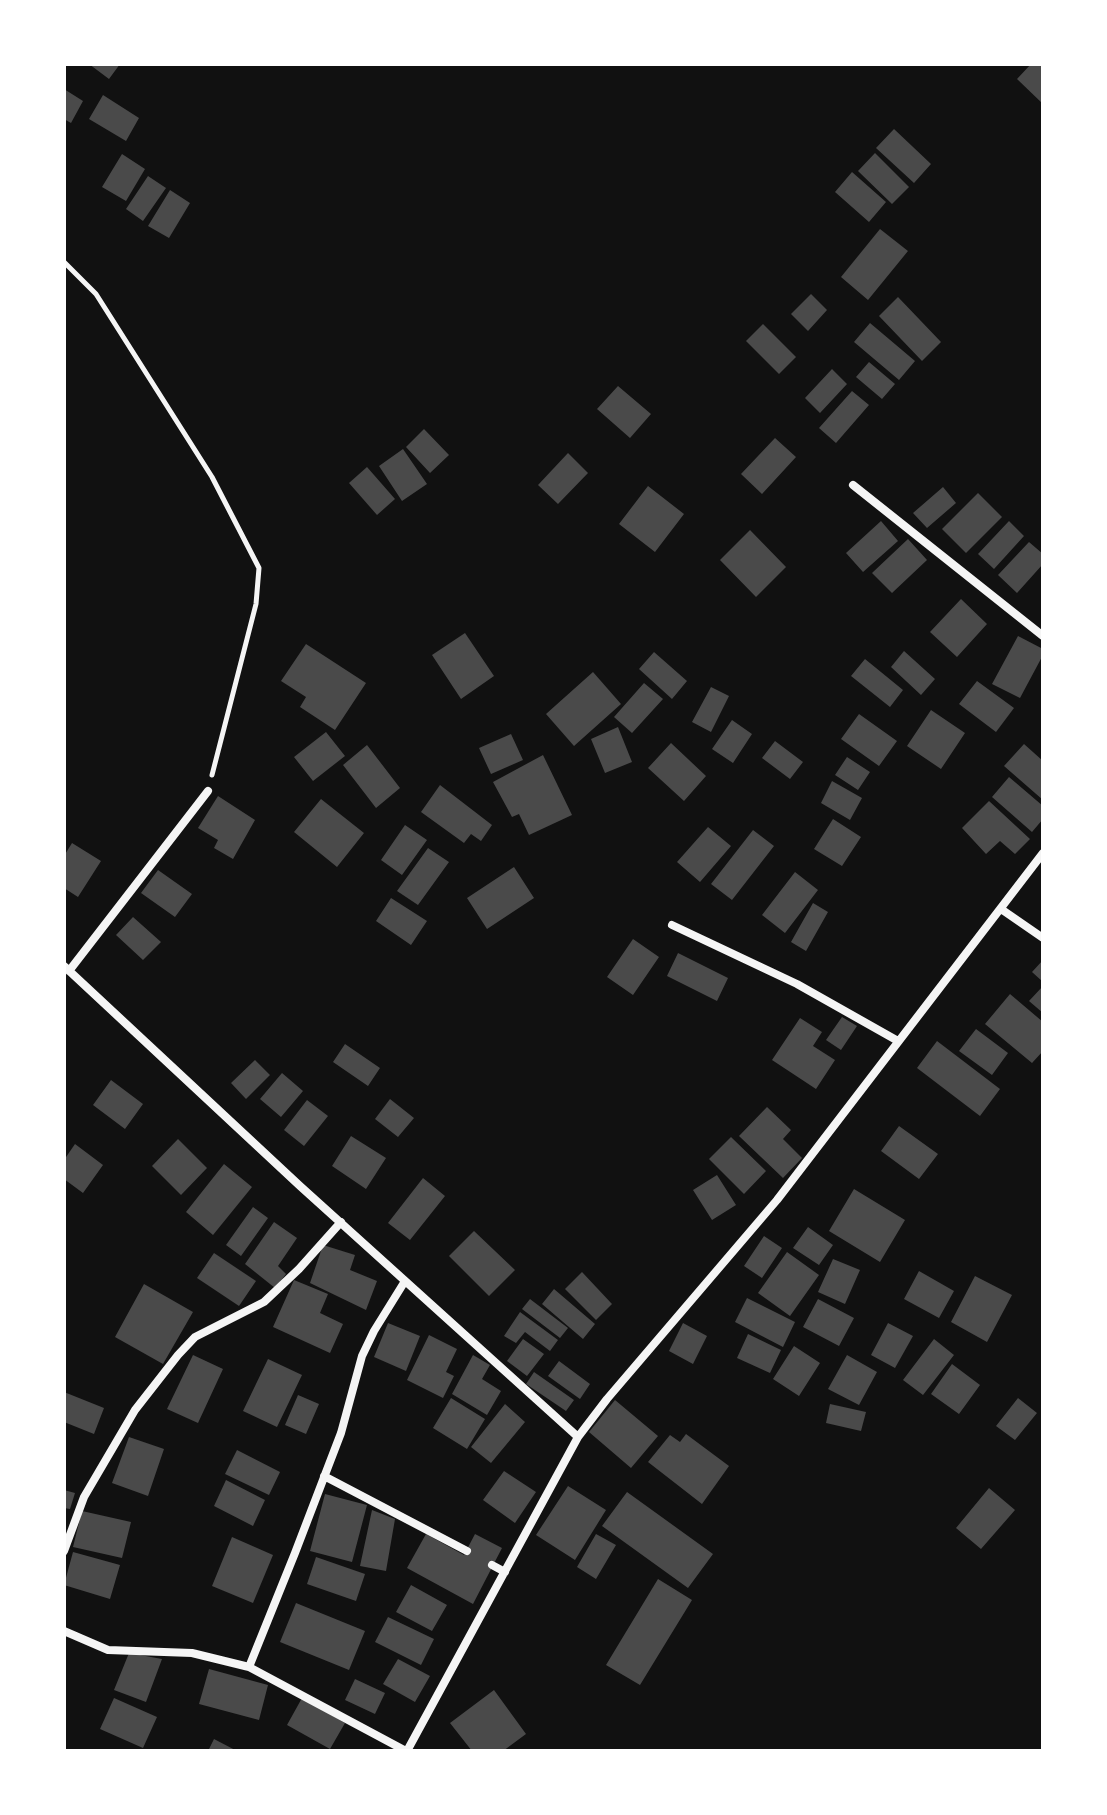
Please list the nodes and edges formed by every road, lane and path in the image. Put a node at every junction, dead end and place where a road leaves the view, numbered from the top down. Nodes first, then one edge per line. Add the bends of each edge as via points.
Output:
1 (64, 262) edge
2 (853, 485) dead end
3 (1043, 636) edge
4 (208, 791) joint
5 (1043, 853) edge
6 (1001, 909) junction
7 (672, 925) dead end
8 (1043, 938) edge
9 (66, 969) edge
10 (898, 1041) junction
11 (341, 1222) junction
12 (405, 1281) junction
13 (578, 1437) junction
14 (324, 1476) junction
15 (64, 1551) edge
16 (467, 1551) dead end
17 (492, 1565) dead end
18 (505, 1572) junction
19 (64, 1631) edge
20 (249, 1667) junction
21 (407, 1751) edge

1 - 4 path via 96,294 212,477 259,568 256,604
2 - 3 street
4 - 9 street
5 - 6 street
6 - 8 street
6 - 10 street
7 - 10 street via 797,984
9 - 11 street
10 - 13 street via 777,1200
11 - 12 street
11 - 15 street via 264,1302 195,1337 178,1355 135,1410 84,1497
12 - 13 street
12 - 14 street via 362,1356
13 - 18 street
14 - 16 street
14 - 20 street
17 - 18 street
18 - 21 street
19 - 20 street via 108,1650 192,1653
20 - 21 street

